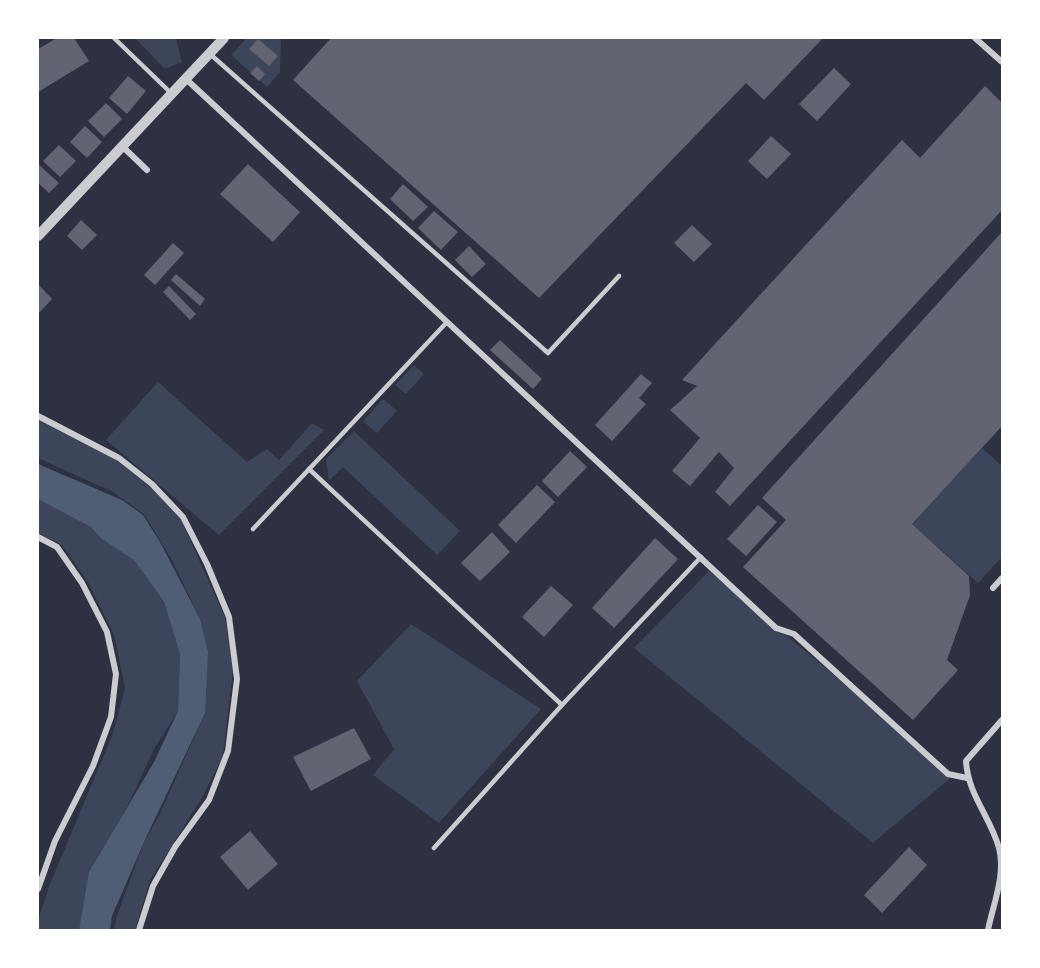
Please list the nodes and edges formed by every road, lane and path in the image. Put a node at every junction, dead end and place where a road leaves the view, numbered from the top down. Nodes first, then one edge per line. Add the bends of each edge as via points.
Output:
1 (114, 38) edge
2 (224, 38) edge
3 (975, 38) edge
4 (210, 54) junction
5 (1002, 62) edge
6 (186, 79) junction
7 (172, 94) junction
8 (122, 146) junction
9 (147, 170) dead end
10 (38, 236) edge
11 (619, 276) dead end
12 (447, 322) junction
13 (38, 416) edge
14 (309, 469) junction
15 (254, 529) dead end
16 (38, 537) edge
17 (701, 557) junction
18 (1002, 578) edge
19 (993, 588) dead end
20 (562, 705) junction
21 (1002, 720) edge
22 (967, 778) junction
23 (434, 848) dead end
24 (38, 889) edge
25 (139, 930) edge
26 (988, 930) edge

1 - 7 lane
2 - 4 street
3 - 5 street
4 - 6 street
4 - 11 lane via 548,353
6 - 7 street
6 - 12 street
7 - 8 street
8 - 9 street
8 - 10 street
12 - 14 lane
12 - 17 street
13 - 25 street via 119,458 152,484 183,517 229,617 237,680 228,751 209,800 153,886
14 - 15 lane
14 - 20 lane
16 - 24 street via 57,547 82,583 107,632 116,674 111,717 97,757 55,842
17 - 20 lane
17 - 22 street via 776,628 794,634 948,774
18 - 19 street
20 - 23 lane
21 - 22 street via 966,761
22 - 26 street via 999,849 1000,876

